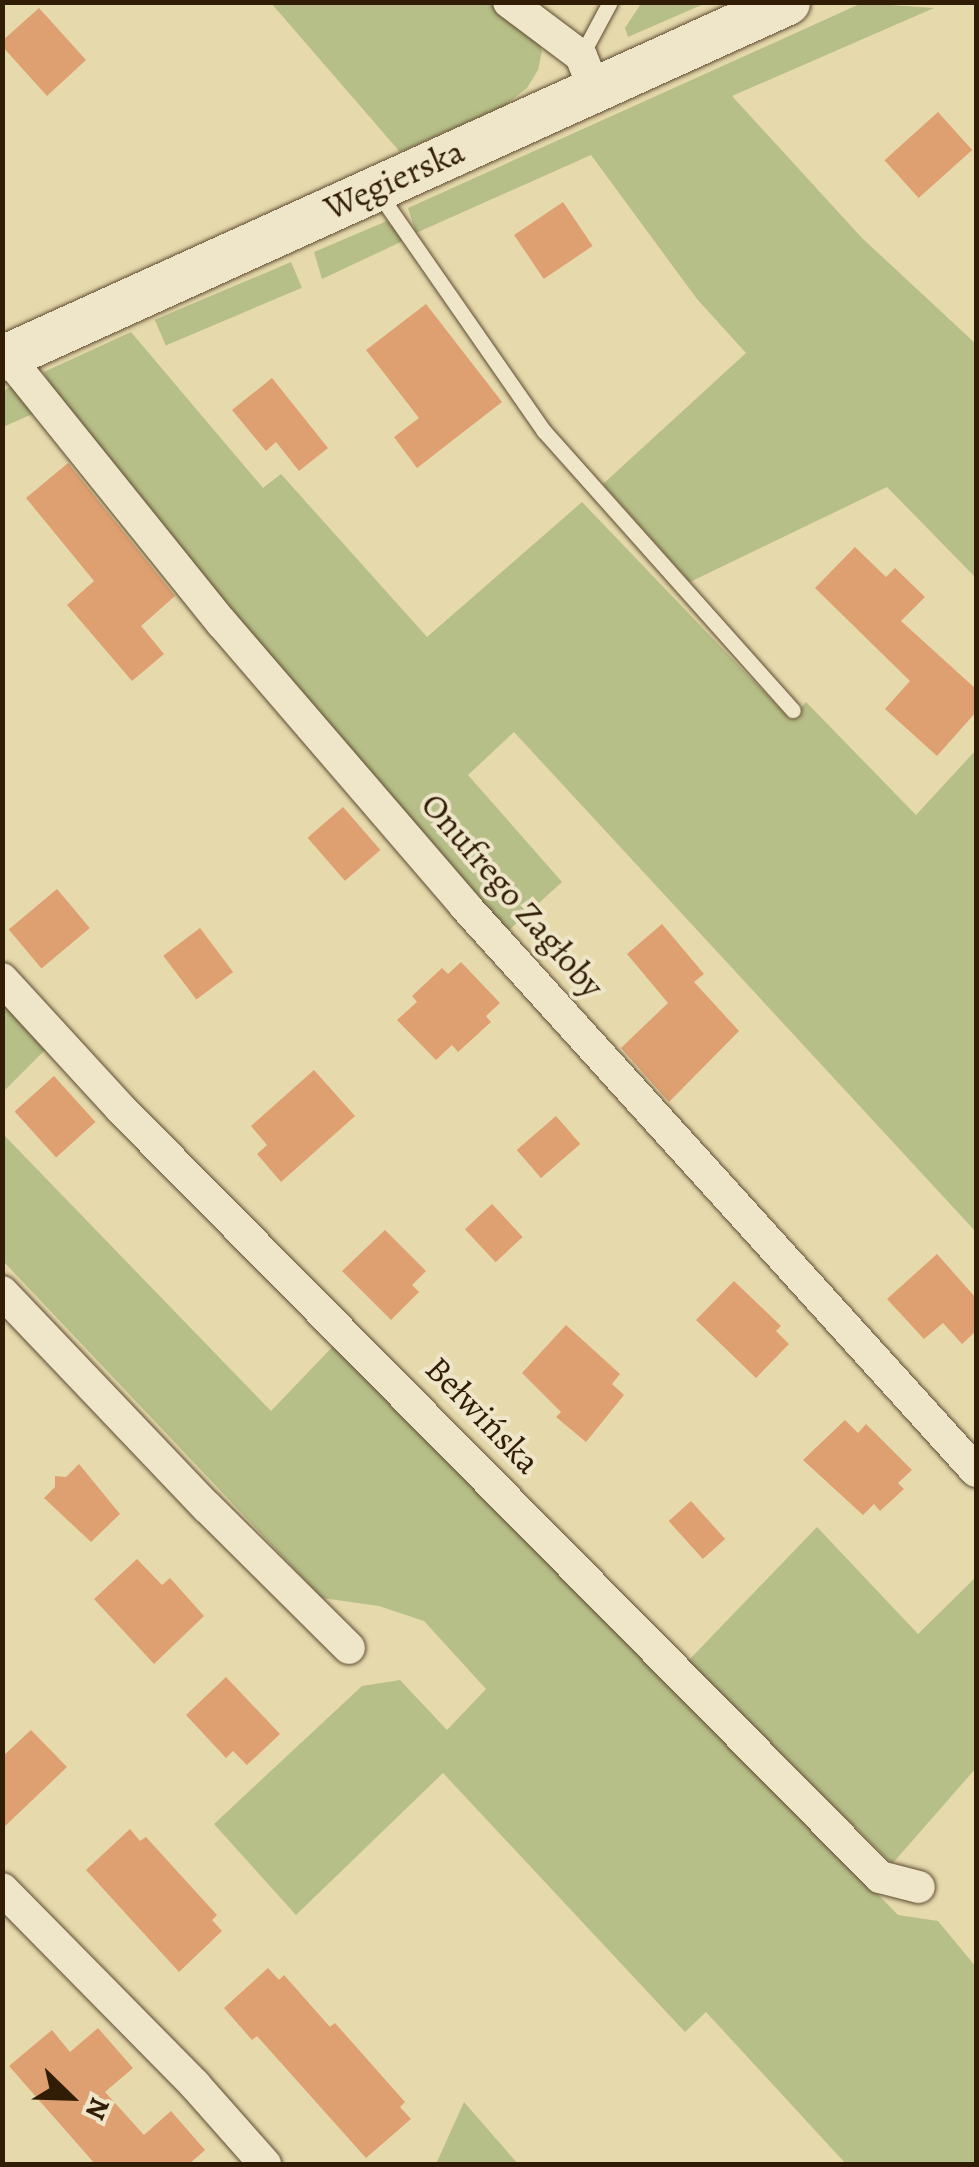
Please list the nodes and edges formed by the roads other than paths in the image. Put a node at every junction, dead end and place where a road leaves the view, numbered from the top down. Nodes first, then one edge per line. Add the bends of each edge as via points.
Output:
1 (509, 2) edge
2 (610, 2) edge
3 (787, 2) edge
4 (587, 72) junction
5 (376, 188) junction
6 (4, 357) edge
7 (793, 710) dead end
8 (2, 979) edge
9 (2, 1292) edge
10 (976, 1471) edge
11 (349, 1648) dead end
12 (919, 1887) dead end
13 (2, 1889) edge
14 (266, 2164) edge

1 - 4 street
2 - 4 lane
3 - 4 main road, Węgierska
4 - 5 main road, Węgierska
5 - 6 main road, Węgierska
5 - 7 lane via 544,431
6 - 10 street, Onufrego Zagłoby via 465,906
8 - 12 street, Bełwińska via 122,1109 880,1877
9 - 11 street
13 - 14 street

